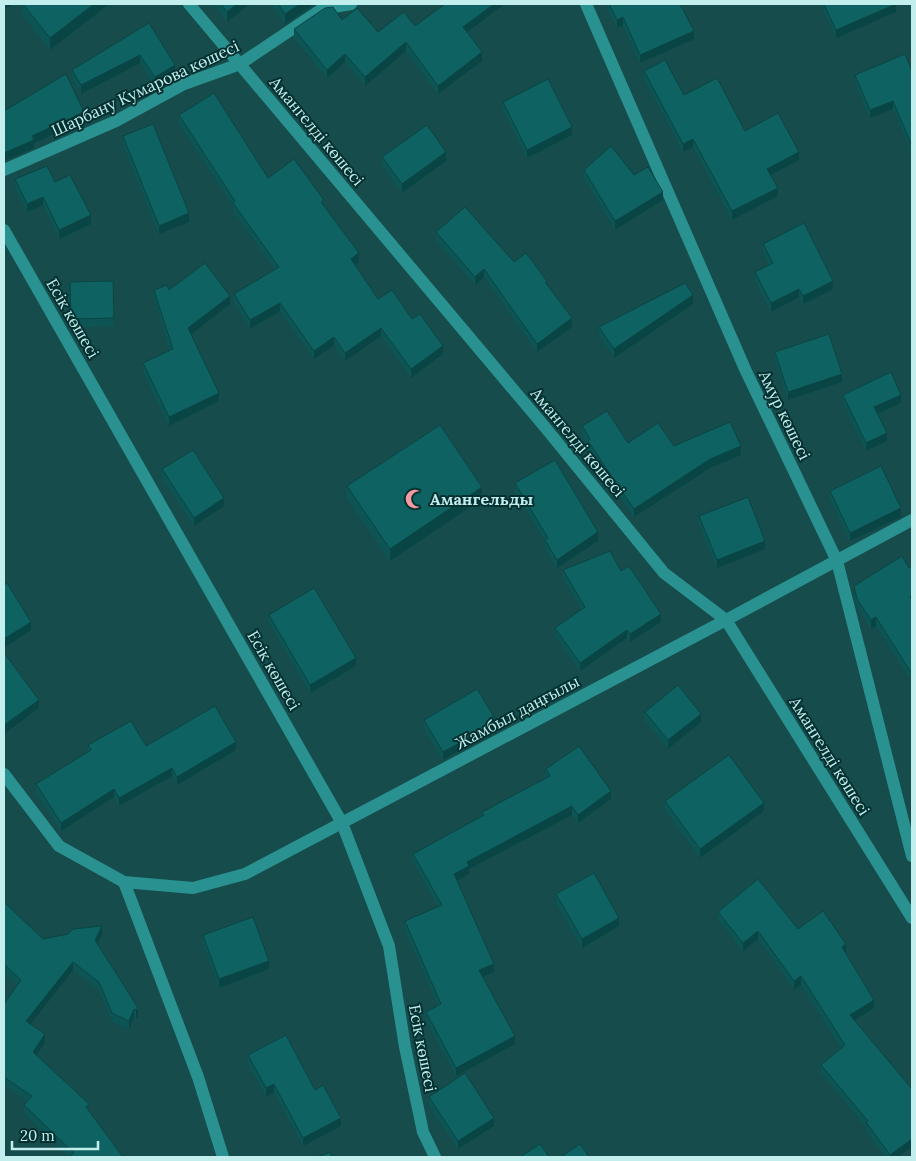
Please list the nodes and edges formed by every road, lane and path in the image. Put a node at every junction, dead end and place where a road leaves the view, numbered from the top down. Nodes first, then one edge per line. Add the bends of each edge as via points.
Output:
1 (189, 4) edge
2 (350, 4) edge
3 (586, 4) edge
4 (240, 64) junction
5 (4, 170) edge
6 (4, 230) edge
7 (912, 520) edge
8 (837, 561) junction
9 (726, 620) junction
10 (4, 774) edge
11 (342, 823) junction
12 (912, 856) edge
13 (124, 882) junction
14 (912, 918) edge
15 (223, 1157) edge
16 (435, 1157) edge

1 - 4 street, Амангелді көшесі
2 - 4 street, Шарбану Кумарова көшесі via 322,9
3 - 8 street, Амур көшесі via 745,369
4 - 5 street, Шарбану Кумарова көшесі via 184,84 116,121
4 - 9 street, Амангелді көшесі via 664,573
6 - 11 street, Есік көшесі
7 - 8 street, Жамбыл даңғылы
8 - 9 street, Жамбыл даңғылы
8 - 12 street, Амур көшесі
9 - 11 street, Жамбыл даңғылы
9 - 14 street, Амангелді көшесі
10 - 13 street via 59,846
11 - 13 street, Жамбыл даңғылы via 245,874 193,888
11 - 16 street, Есік көшесі via 389,946 405,1046 424,1132
13 - 15 street via 198,1077

